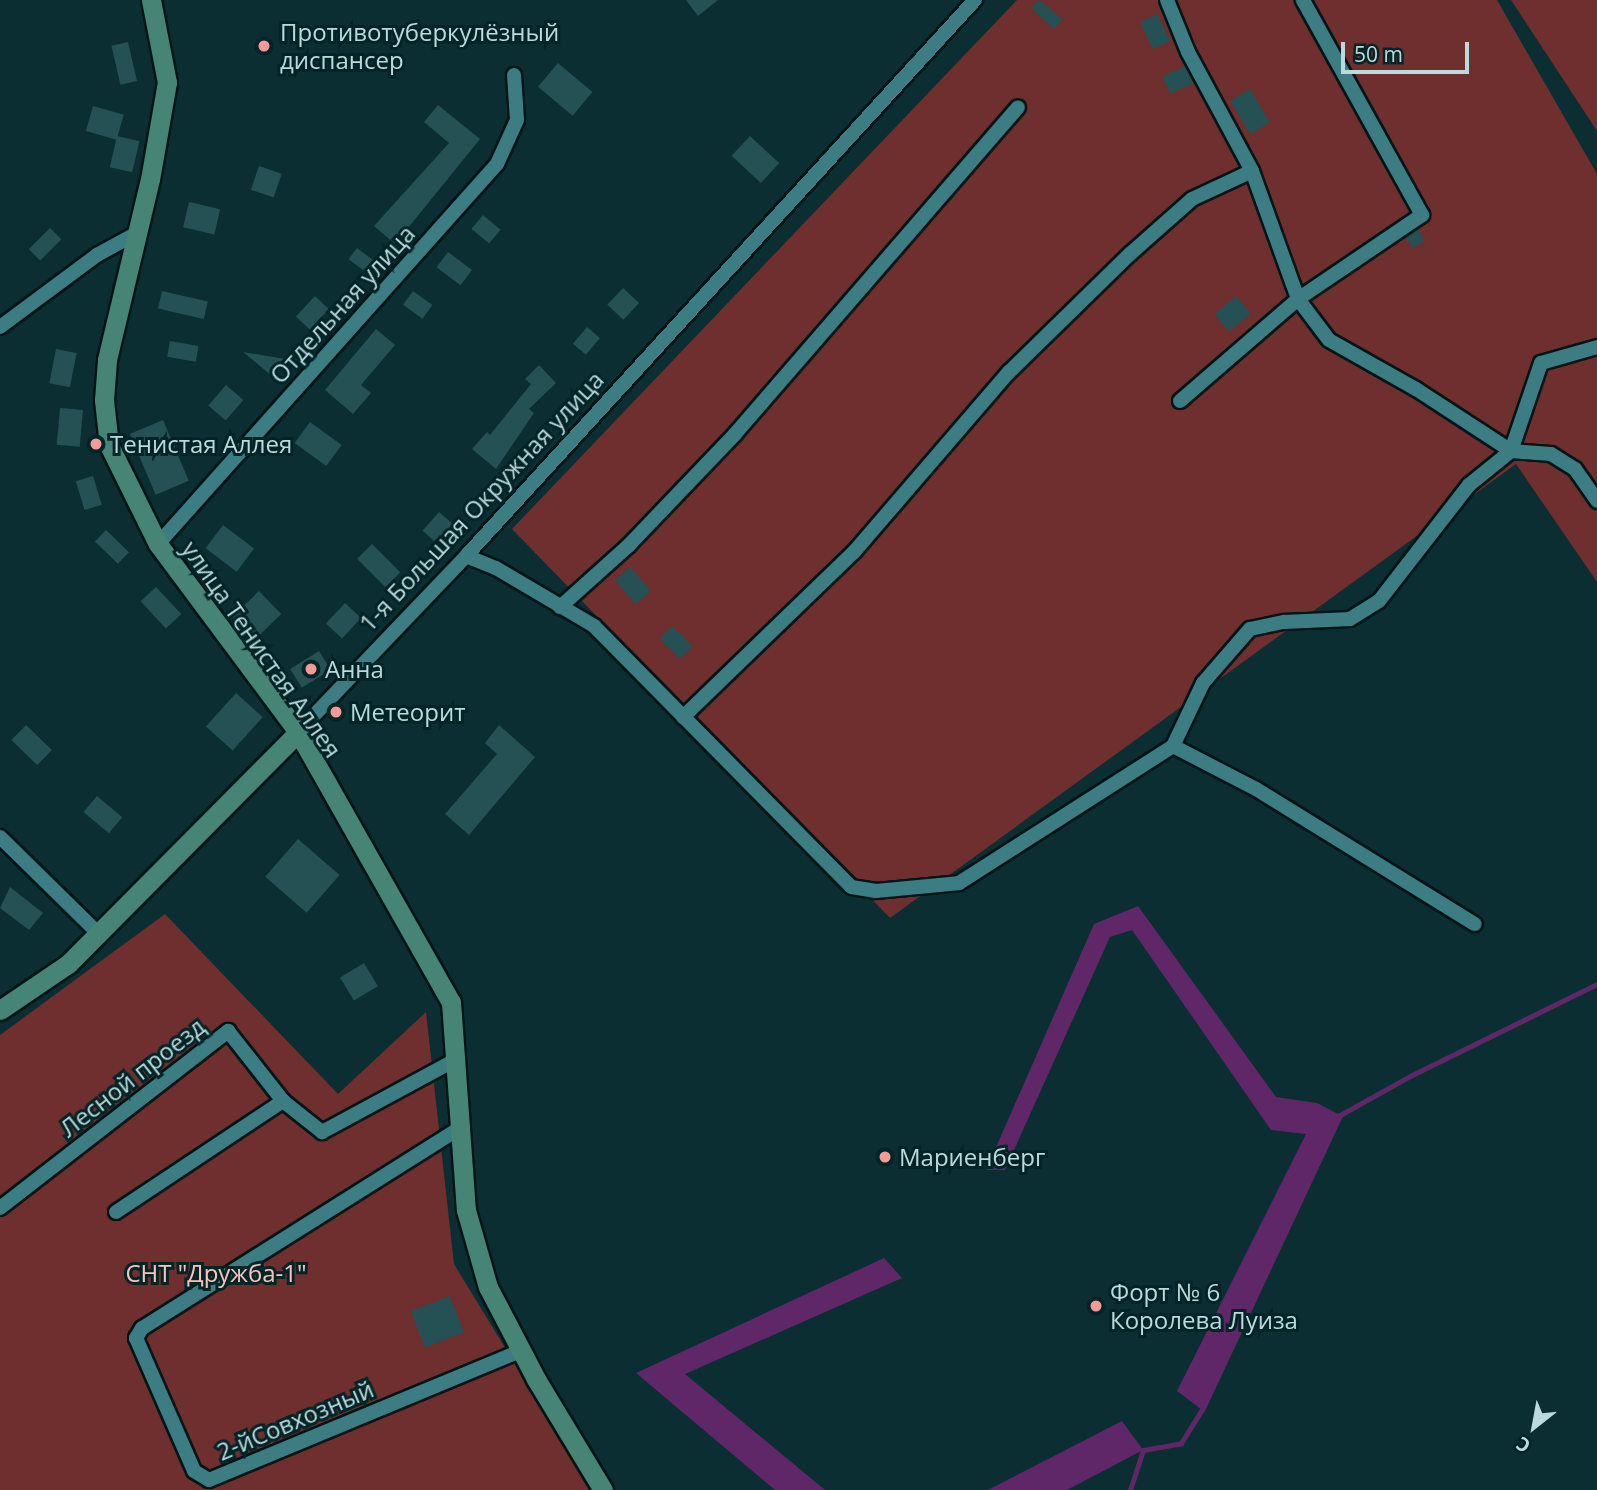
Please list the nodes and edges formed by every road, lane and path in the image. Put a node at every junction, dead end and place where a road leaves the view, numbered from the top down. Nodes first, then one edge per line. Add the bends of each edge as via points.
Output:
1 (151, 0) edge
2 (975, 0) edge
3 (1167, 0) edge
4 (1303, 0) edge
5 (514, 75) dead end
6 (1018, 107) dead end
7 (1252, 171) junction
8 (139, 232) junction
9 (1298, 299) junction
10 (0, 327) edge
11 (1597, 347) edge
12 (1180, 401) dead end
13 (1511, 450) junction
14 (1597, 501) edge
15 (158, 544) junction
16 (466, 556) junction
17 (561, 607) junction
18 (683, 717) junction
19 (298, 732) junction
20 (1173, 746) junction
21 (0, 836) edge
22 (1475, 924) dead end
23 (99, 934) junction
24 (0, 1010) edge
25 (456, 1060) junction
26 (283, 1101) junction
27 (460, 1128) junction
28 (0, 1208) edge
29 (116, 1212) dead end
30 (521, 1351) junction
31 (603, 1490) edge

1 - 8 main road, улица Тенистая Аллея via 167,82
2 - 16 street, 1-я Большая Окружная улица
3 - 7 street via 1188,52
4 - 9 street via 1422,215
5 - 15 street, Отдельная улица via 517,120 497,164
6 - 17 street via 734,435 629,545
7 - 9 street
7 - 18 street via 1192,199 1130,254 1009,372 854,552
8 - 10 street via 97,255
8 - 15 main road, улица Тенистая Аллея via 107,360 104,400 109,445
9 - 12 street
9 - 13 street via 1329,340
11 - 13 street via 1541,363
13 - 14 street via 1550,454 1575,468
13 - 20 street via 1469,485 1380,601 1350,619 1284,622 1250,629 1203,683
15 - 19 main road, улица Тенистая Аллея
16 - 17 street
16 - 19 street, 1-я Большая Окружная улица
17 - 18 street via 594,626
18 - 20 street via 851,887 875,891 959,883
19 - 23 main road, 1-я Большая Окружная улица
19 - 25 main road, улица Тенистая Аллея via 451,1002
20 - 22 street via 1256,789
21 - 23 street
23 - 24 main road, 1-я Большая Окружная улица via 68,964
25 - 26 street, Лесной проезд via 321,1132
25 - 27 main road, улица Тенистая Аллея
26 - 28 street, Лесной проезд via 228,1031
26 - 29 street
27 - 30 main road, улица Тенистая Аллея via 466,1210 488,1287
27 - 30 street, 2-йСовхозный via 142,1328 136,1338 194,1471 209,1480
30 - 31 main road, улица Тенистая Аллея

